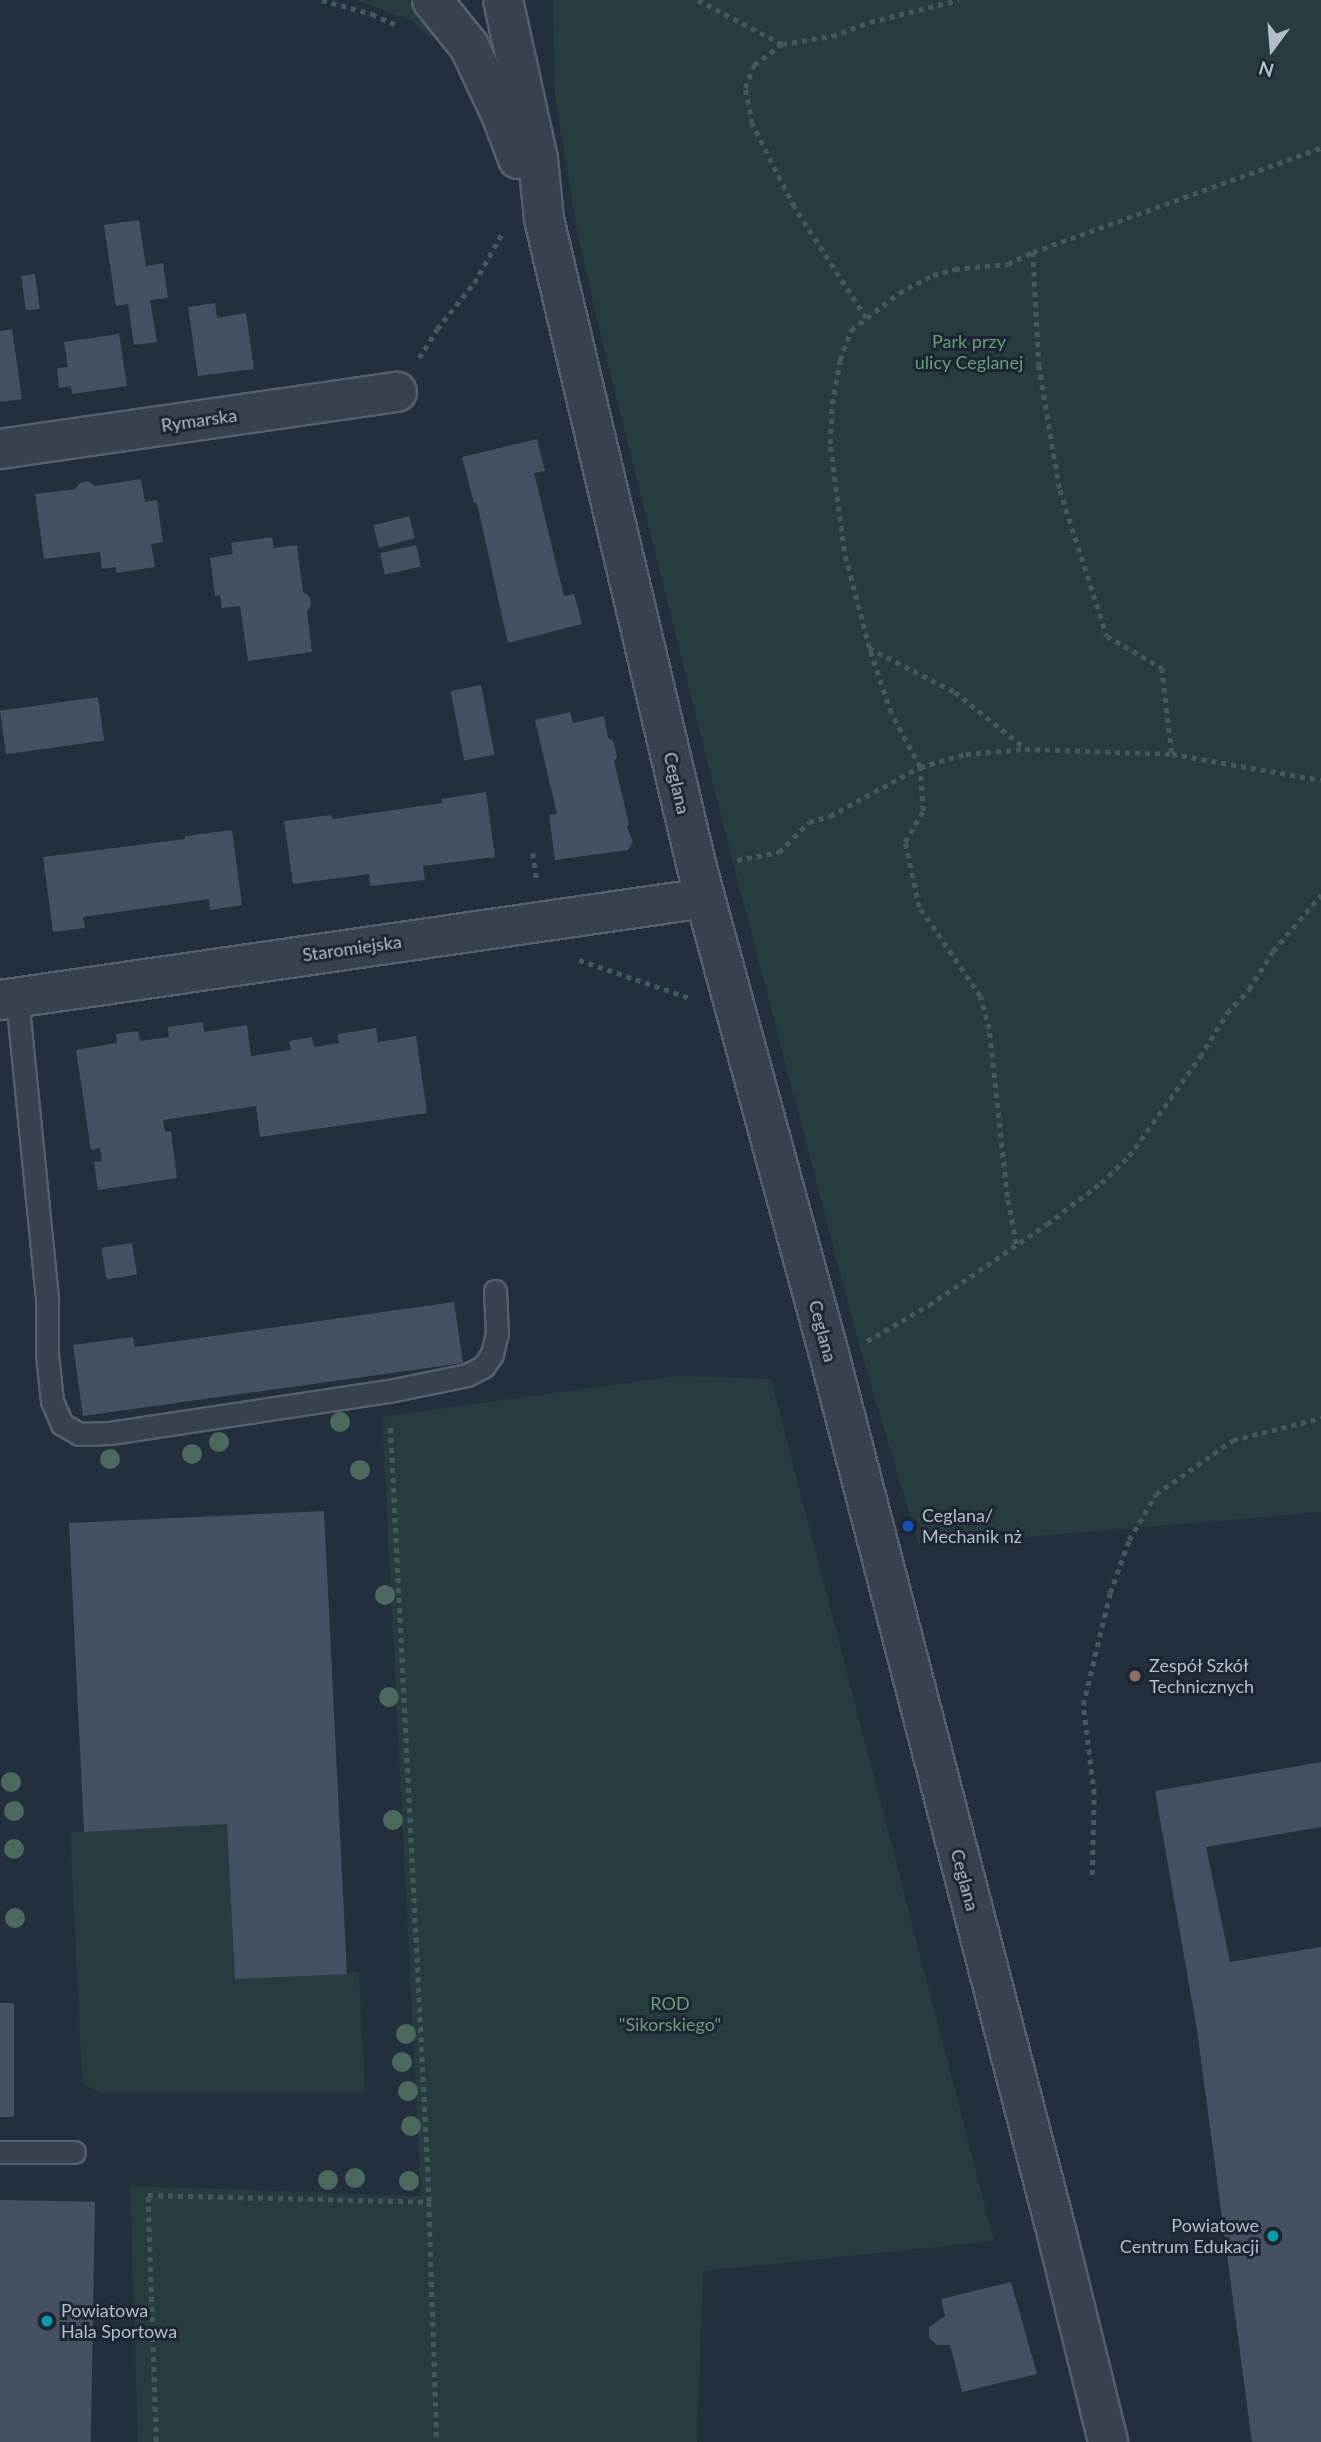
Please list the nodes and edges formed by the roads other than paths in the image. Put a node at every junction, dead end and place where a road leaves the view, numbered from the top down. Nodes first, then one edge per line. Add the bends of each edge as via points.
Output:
1 (432, 0) edge
2 (503, 0) edge
3 (526, 220) junction
4 (397, 393) road end
5 (0, 449) edge
6 (701, 883) junction
7 (9, 999) edge
8 (495, 1291) dead end
9 (0, 2152) edge
10 (74, 2152) dead end
11 (1108, 2442) edge

1 - 3 street via 469,46 501,114
2 - 3 street via 538,159
3 - 6 street, Ceglana
4 - 5 street, Rymarska
6 - 7 street, Staromiejska
6 - 11 street, Ceglana via 833,1368
7 - 8 lane via 47,1301 52,1401 62,1424 79,1434 110,1433 467,1375 482,1367 492,1354 497,1333
9 - 10 lane

